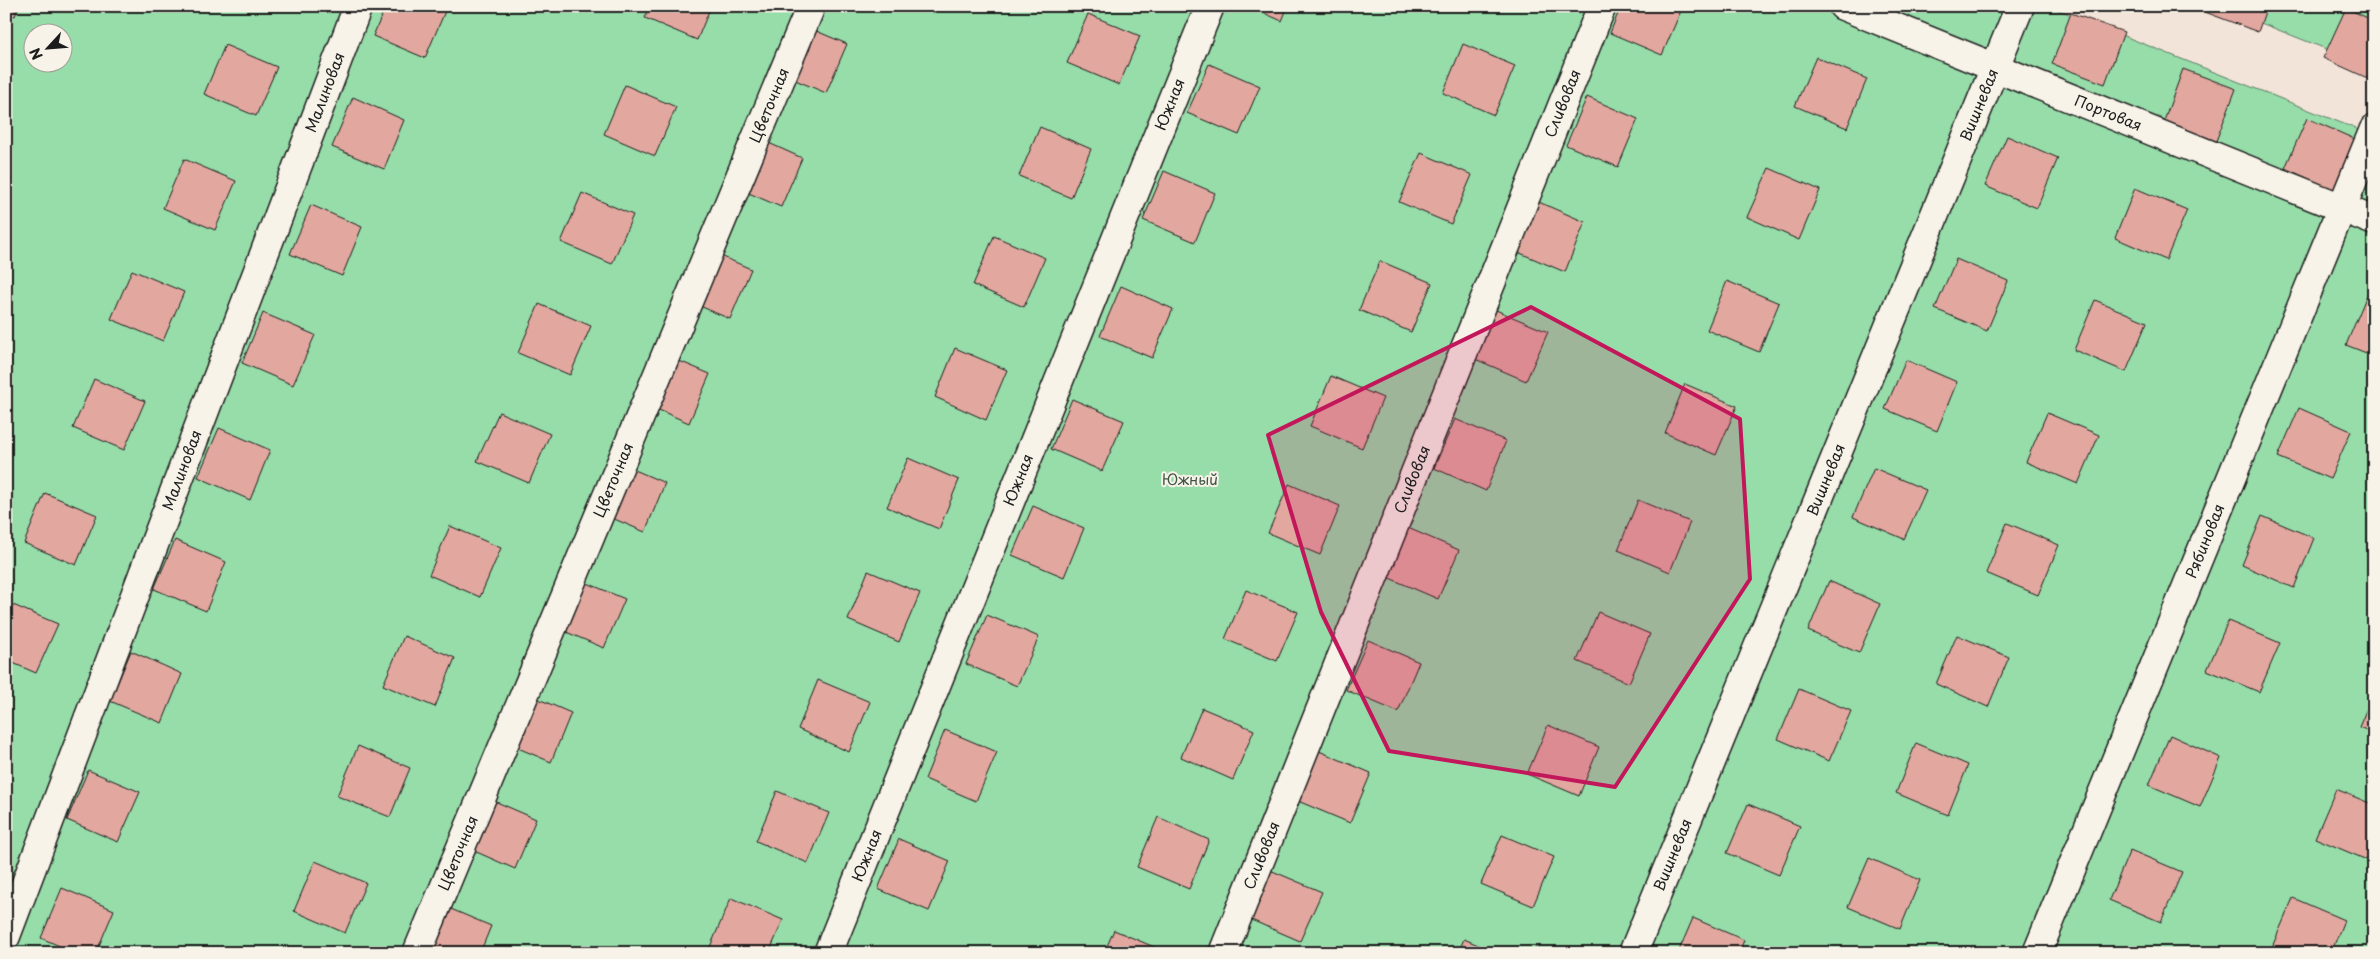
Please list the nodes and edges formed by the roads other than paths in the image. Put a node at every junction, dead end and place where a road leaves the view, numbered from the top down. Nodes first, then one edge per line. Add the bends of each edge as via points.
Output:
1 (358, 6) edge
2 (812, 6) edge
3 (1210, 6) edge
4 (1602, 6) edge
5 (1843, 6) edge
6 (2020, 6) edge
7 (1994, 67) junction
8 (2374, 129) edge
9 (2342, 208) junction
10 (2374, 221) edge
11 (6, 936) edge
12 (417, 953) edge
13 (828, 953) edge
14 (1223, 953) edge
15 (1633, 953) edge
16 (2037, 953) edge

1 - 11 street, Малиновая
2 - 12 street, Цветочная
3 - 13 street, Южная
4 - 14 street, Сливовая
5 - 7 street, Портовая
6 - 7 street, Вишневая
7 - 9 street, Портовая
7 - 15 street, Вишневая
8 - 9 street, Рябиновая
9 - 10 street, Портовая
9 - 16 street, Рябиновая

